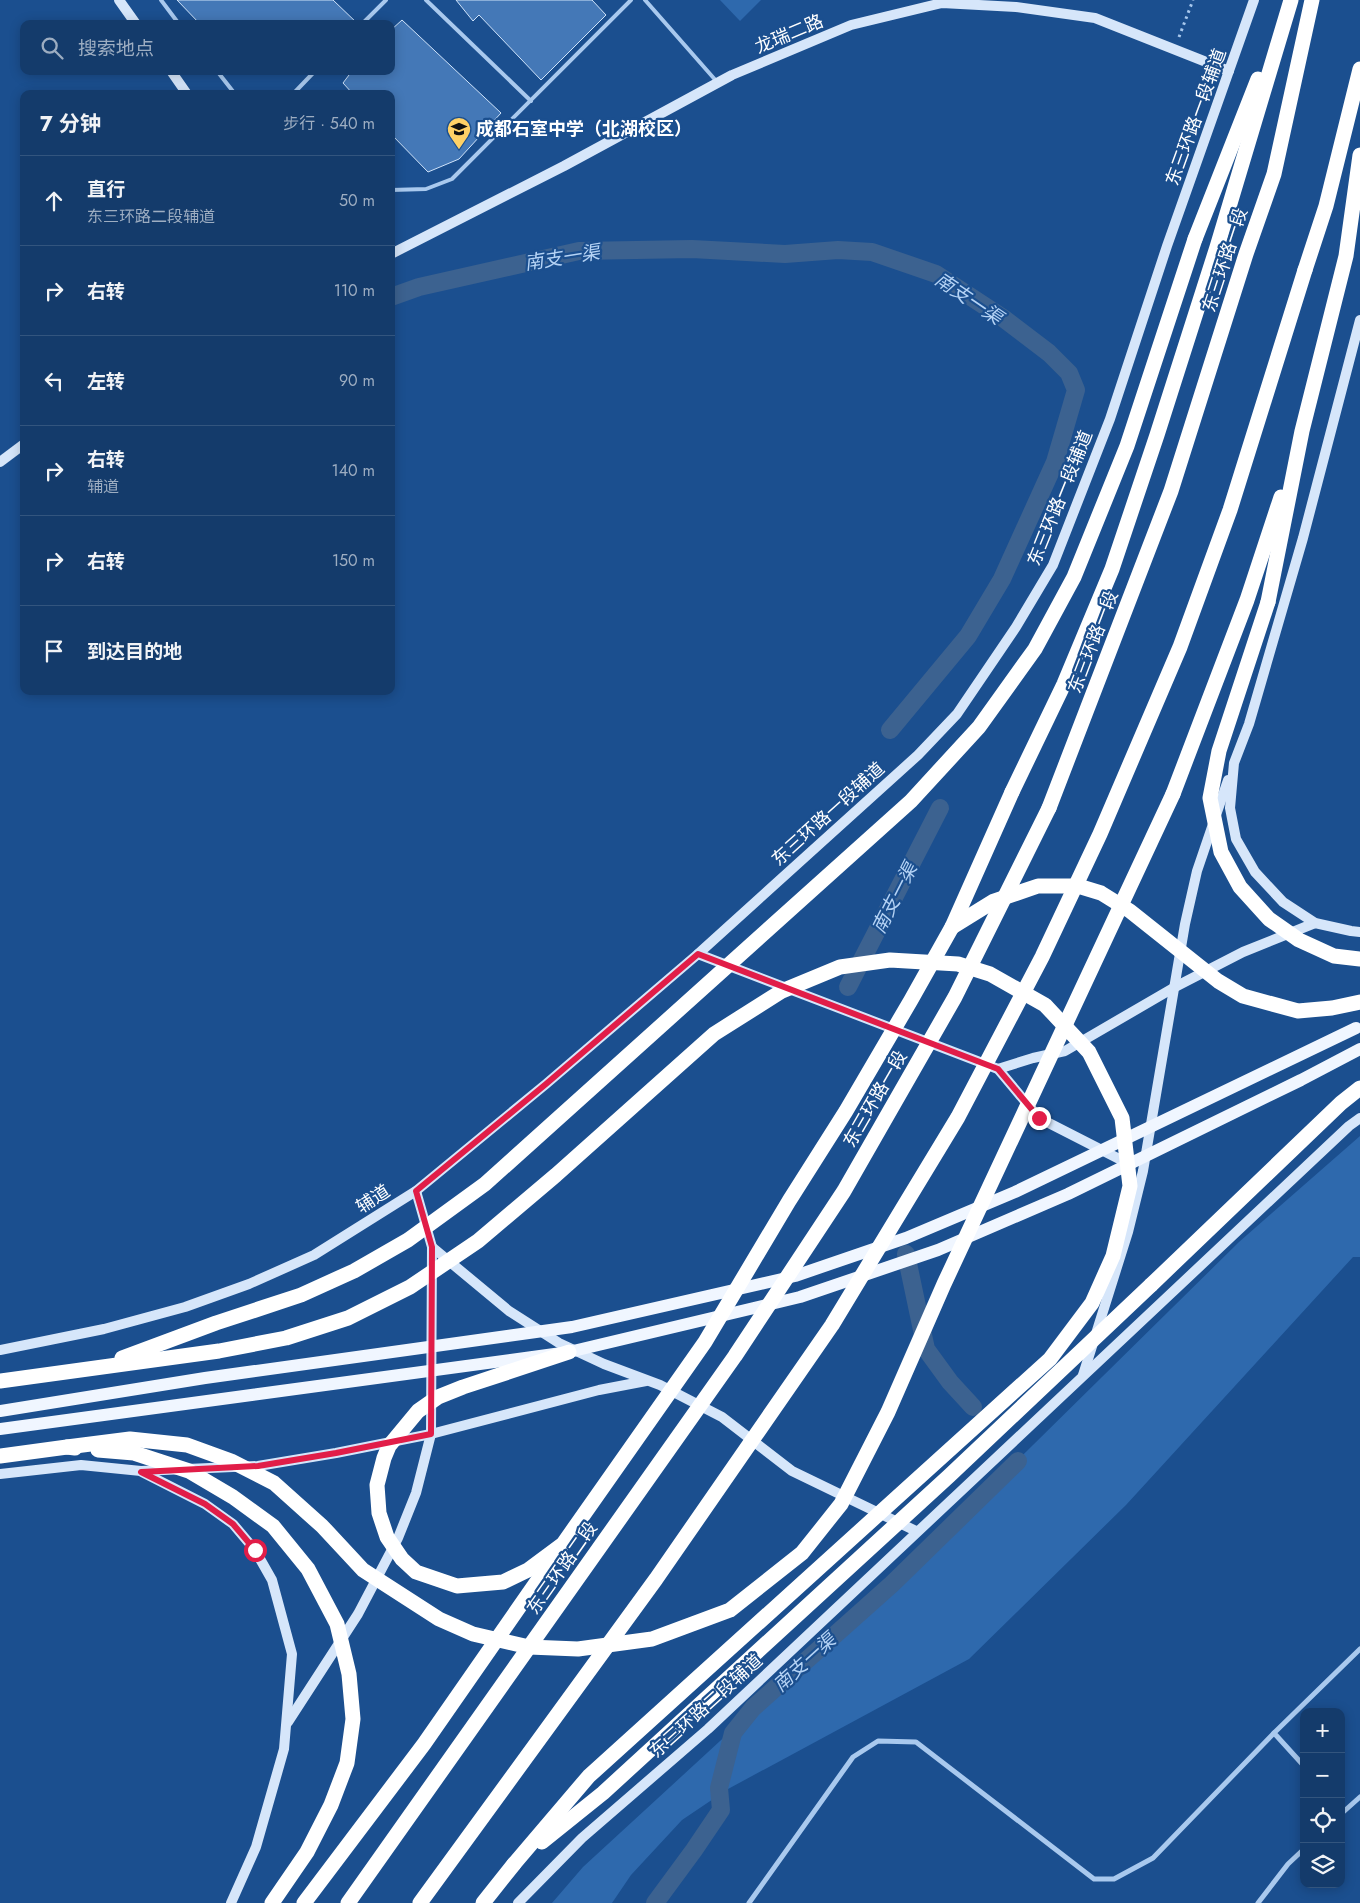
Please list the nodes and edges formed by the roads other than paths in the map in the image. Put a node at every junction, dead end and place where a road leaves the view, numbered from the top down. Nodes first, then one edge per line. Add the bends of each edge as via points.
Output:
1 (119, 0) edge
2 (160, 0) edge
3 (386, 0) edge
4 (426, 0) edge
5 (631, 0) edge
6 (645, 0) edge
7 (1254, 0) edge
8 (1312, 0) edge
9 (1290, 2) edge
10 (133, 20) edge
11 (177, 20) edge
12 (366, 20) edge
13 (1360, 69) edge
14 (1230, 72) junction
15 (173, 75) edge
16 (220, 75) edge
17 (311, 75) edge
18 (718, 83) junction
19 (184, 90) edge
20 (232, 90) edge
21 (297, 90) edge
22 (531, 100) junction
23 (1360, 156) edge
24 (395, 190) edge
25 (395, 252) edge
26 (1360, 320) edge
27 (1302, 431) junction
28 (20, 447) edge
29 (0, 462) edge
30 (1234, 763) junction
31 (1315, 922) junction
32 (952, 927) junction
33 (1360, 932) edge
34 (698, 954) junction
35 (1360, 959) edge
36 (1175, 987) junction
37 (1360, 1002) edge
38 (1356, 1028) dead end
39 (1360, 1049) edge
40 (998, 1069) junction
41 (1360, 1088) edge
42 (1360, 1118) edge
43 (1143, 1171) junction
44 (416, 1191) junction
45 (432, 1247) junction
46 (803, 1253) joint
47 (0, 1350) edge
48 (569, 1352) junction
49 (95, 1368) junction
50 (1083, 1376) junction
51 (0, 1380) edge
52 (646, 1381) junction
53 (0, 1411) edge
54 (0, 1429) edge
55 (431, 1434) junction
56 (67, 1447) junction
57 (0, 1456) edge
58 (141, 1472) junction
59 (0, 1474) edge
60 (916, 1531) junction
61 (563, 1544) junction
62 (1360, 1649) edge
63 (288, 1722) junction
64 (1274, 1733) junction
65 (1300, 1762) edge
66 (1360, 1797) edge
67 (1345, 1810) edge
68 (1300, 1853) edge
69 (514, 1864) junction
70 (231, 1903) edge
71 (272, 1903) edge
72 (304, 1903) edge
73 (348, 1903) edge
74 (420, 1903) edge
75 (483, 1903) edge
76 (518, 1903) edge
77 (748, 1903) edge
78 (1258, 1903) edge

1 - 10 main road
2 - 11 lane
3 - 12 lane
4 - 22 lane
5 - 22 lane
6 - 18 lane
7 - 14 main road, 东三环路一段辅道
8 - 46 highway, 东三环路一段, bridge via 1274,174 1171,491 1049,808 955,996 844,1191
9 - 32 highway, bridge via 1217,247 1112,569 1064,684
9 - 49 highway, bridge via 1195,239 1127,446 1074,577 1035,650 979,726 911,802 485,1184 408,1240 354,1271 301,1295
13 - 74 highway, bridge via 1326,206 1230,510 1180,647 1125,780 1042,957 962,1109 827,1333 656,1579
14 - 18 main road, 龙瑞二路 via 1094,18 1016,7 942,3 851,25
14 - 34 main road, 东三环路一段辅道 via 1167,246 1110,419 1053,565 1016,627 957,714 918,755
15 - 19 main road
16 - 20 lane
17 - 21 lane
18 - 25 main road, 龙瑞二路
22 - 24 lane via 452,179 426,189
23 - 27 highway via 1346,256
26 - 30 main road via 1303,538
27 - 35 highway, bridge via 1268,602 1218,751 1210,798 1222,852 1240,887 1269,919 1299,940 1334,956
27 - 56 highway, bridge via 1247,600 1172,794 944,1284 888,1412 841,1504 802,1553 730,1610 652,1639 578,1649 530,1647 473,1634 439,1619 363,1570 322,1526 274,1483 231,1461 187,1445 130,1439
28 - 29 main road
30 - 31 main road via 1230,808 1236,838 1255,872 1283,902
30 - 36 main road via 1197,871
31 - 33 main road
31 - 36 main road via 1244,952
32 - 37 highway, bridge via 994,901 1038,886 1078,886 1101,893 1130,911 1218,981 1243,996 1298,1011
32 - 61 highway, bridge via 846,1111 788,1201 705,1342
34 - 40 main road
34 - 44 main road, 辅道
36 - 40 main road via 1065,1051
36 - 43 main road
38 - 53 main road, bridge via 1015,1192 906,1238 795,1276 572,1328 204,1378
39 - 48 main road, bridge via 1068,1194 938,1250 800,1297
40 - 43 main road via 1039,1118
41 - 69 highway, bridge via 941,1483 602,1793
42 - 50 main road, 东三环路二段辅道
43 - 50 main road via 1128,1232
44 - 45 main road
44 - 47 main road, 辅道 via 314,1255 250,1284 185,1307
45 - 52 main road via 509,1311 559,1343
45 - 55 main road
46 - 73 highway, 东三环路二段, bridge via 735,1356
48 - 54 main road, bridge
48 - 61 highway, bridge via 438,1397 418,1411 389,1446 377,1485 379,1513 388,1537 402,1559 416,1572 457,1586 503,1582 528,1570
49 - 51 highway, bridge
49 - 69 highway, bridge via 219,1352 286,1338 348,1318 410,1287 485,1235 714,1034 782,991 840,967 890,960 927,961 958,964 990,974 1044,1006 1089,1052 1122,1118 1130,1186 1113,1256 1092,1303 1050,1360 590,1776
50 - 60 main road, 东三环路二段辅道
52 - 55 main road via 599,1390
52 - 60 main road via 722,1417 792,1471
55 - 58 main road via 258,1466
55 - 63 main road via 416,1493 398,1538 358,1614
56 - 57 highway, bridge
56 - 71 highway, bridge via 134,1453 189,1472 233,1497 272,1526 308,1569 337,1624 349,1674 353,1719 347,1763 331,1806 307,1852
58 - 59 main road via 81,1465
58 - 63 main road via 205,1504 233,1524 255,1550 272,1580 292,1654
60 - 76 main road, 东三环路二段辅道 via 708,1729 582,1838
61 - 72 highway, bridge via 424,1744
62 - 64 street
63 - 70 main road via 274,1788 256,1847
64 - 65 street
64 - 77 street via 1153,1858 1114,1879 1094,1879 916,1742 878,1741 853,1757
66 - 67 street
68 - 78 street
69 - 75 highway

